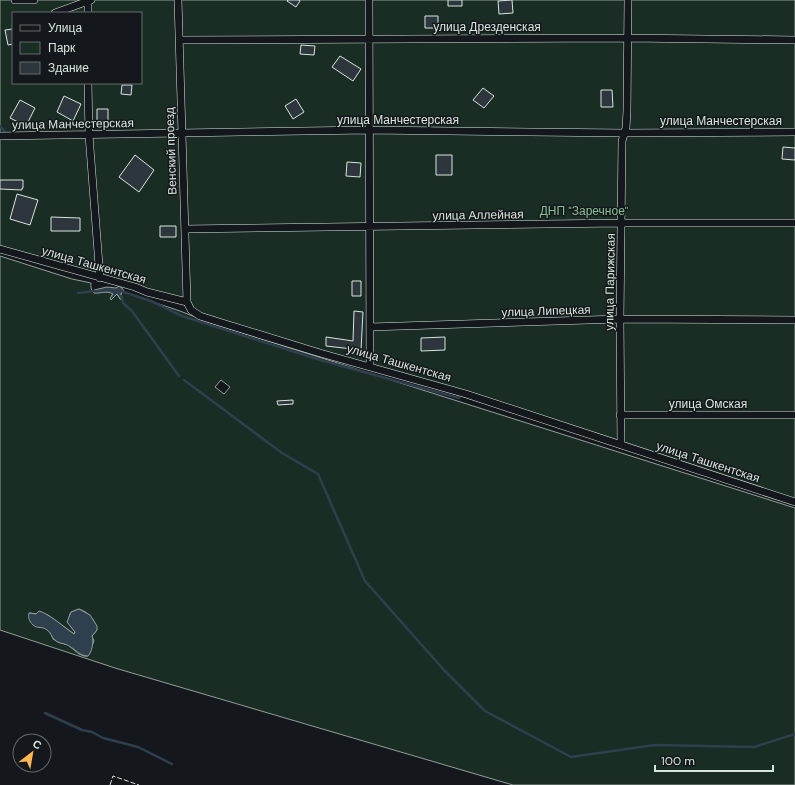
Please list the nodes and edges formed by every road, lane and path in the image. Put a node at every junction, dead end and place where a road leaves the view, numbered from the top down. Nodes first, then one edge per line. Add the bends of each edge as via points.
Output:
1 (15, 0) edge
2 (34, 0) edge
3 (178, 0) edge
4 (370, 0) edge
5 (628, 0) edge
6 (89, 1) edge
7 (58, 12) edge
8 (88, 12) edge
9 (370, 38) junction
10 (627, 38) junction
11 (180, 40) junction
12 (795, 40) edge
13 (88, 84) edge
14 (369, 130) junction
15 (795, 132) edge
16 (181, 133) junction
17 (624, 133) junction
18 (89, 135) junction
19 (0, 136) edge
20 (621, 223) junction
21 (795, 223) edge
22 (370, 227) junction
23 (185, 229) junction
24 (0, 249) edge
25 (100, 278) junction
26 (187, 302) junction
27 (620, 319) junction
28 (795, 320) edge
29 (370, 327) junction
30 (370, 366) junction
31 (620, 415) junction
32 (795, 415) edge
33 (621, 445) junction
34 (795, 502) edge

1 - 2 street
3 - 11 street, Венский проезд
4 - 9 street
5 - 10 street, улица Парижская
6 - 7 street
6 - 8 street
9 - 10 street, улица Дрезденская
9 - 11 street, улица Дрезденская
9 - 14 street
10 - 12 street, улица Дрезденская
10 - 17 street, улица Парижская via 627,111
11 - 16 street, Венский проезд
13 - 18 street
14 - 16 street, улица Манчестерская
14 - 17 street, улица Манчестерская
14 - 22 street
15 - 17 street, улица Манчестерская
16 - 18 street, улица Манчестерская
16 - 23 street, Венский проезд
17 - 20 street, улица Парижская
18 - 19 street, улица Манчестерская
18 - 25 street
20 - 21 street, улица Аллейная
20 - 22 street, улица Аллейная
20 - 27 street, улица Парижская
22 - 23 street, улица Аллейная
22 - 29 street
23 - 26 street, Венский проезд
24 - 25 street, улица Ташкентская
25 - 26 street, улица Ташкентская
26 - 30 street, улица Ташкентская via 191,310 200,316
27 - 28 street, улица Липецкая
27 - 29 street, улица Липецкая
27 - 31 street, улица Парижская
29 - 30 street
30 - 33 street, улица Ташкентская via 466,394
31 - 32 street, улица Омская
31 - 33 street, улица Парижская
33 - 34 street, улица Ташкентская

